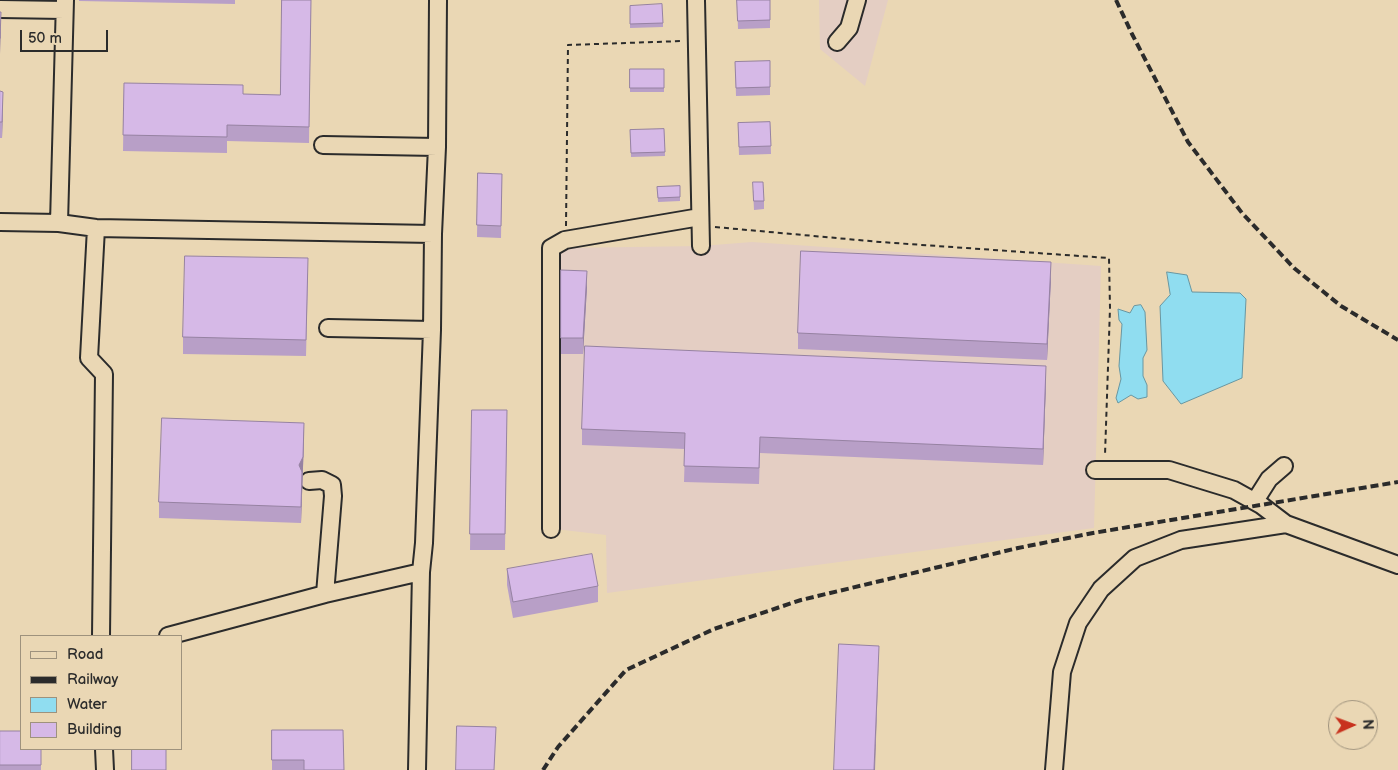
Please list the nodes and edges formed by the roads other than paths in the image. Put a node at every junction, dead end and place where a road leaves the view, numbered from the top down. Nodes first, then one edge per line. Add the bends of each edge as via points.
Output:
1 (438, 0) edge
2 (696, 0) edge
3 (857, 0) edge
4 (64, 5) edge
5 (0, 8) edge
6 (837, 42) dead end
7 (323, 145) dead end
8 (437, 147) junction
9 (700, 221) junction
10 (0, 222) edge
11 (59, 223) junction
12 (96, 228) junction
13 (433, 234) junction
14 (702, 246) dead end
15 (328, 328) dead end
16 (432, 330) junction
17 (1284, 466) dead end
18 (1101, 470) road end
19 (310, 480) dead end
20 (1255, 501) junction
21 (1286, 524) junction
22 (551, 529) dead end
23 (1398, 565) edge
24 (421, 572) junction
25 (325, 594) junction
26 (102, 635) edge
27 (172, 635) edge
28 (104, 750) edge
29 (105, 770) edge
30 (417, 770) edge
31 (1054, 770) edge

1 - 8 street
2 - 9 street
3 - 6 street via 849,28
4 - 5 street
4 - 11 street
7 - 8 street
8 - 13 street
9 - 14 street
9 - 22 street via 566,240 551,248
10 - 11 street
11 - 12 street
12 - 13 street
12 - 26 street via 89,358 104,374
13 - 16 street
15 - 16 street
16 - 24 street
17 - 20 street via 1269,479
18 - 20 street via 1169,470 1234,490
19 - 25 street via 322,480 332,485
20 - 21 street
21 - 23 street
21 - 31 street via 1181,540 1135,558 1102,589 1078,623 1062,672
24 - 25 street
24 - 30 street
25 - 27 street
28 - 29 street

